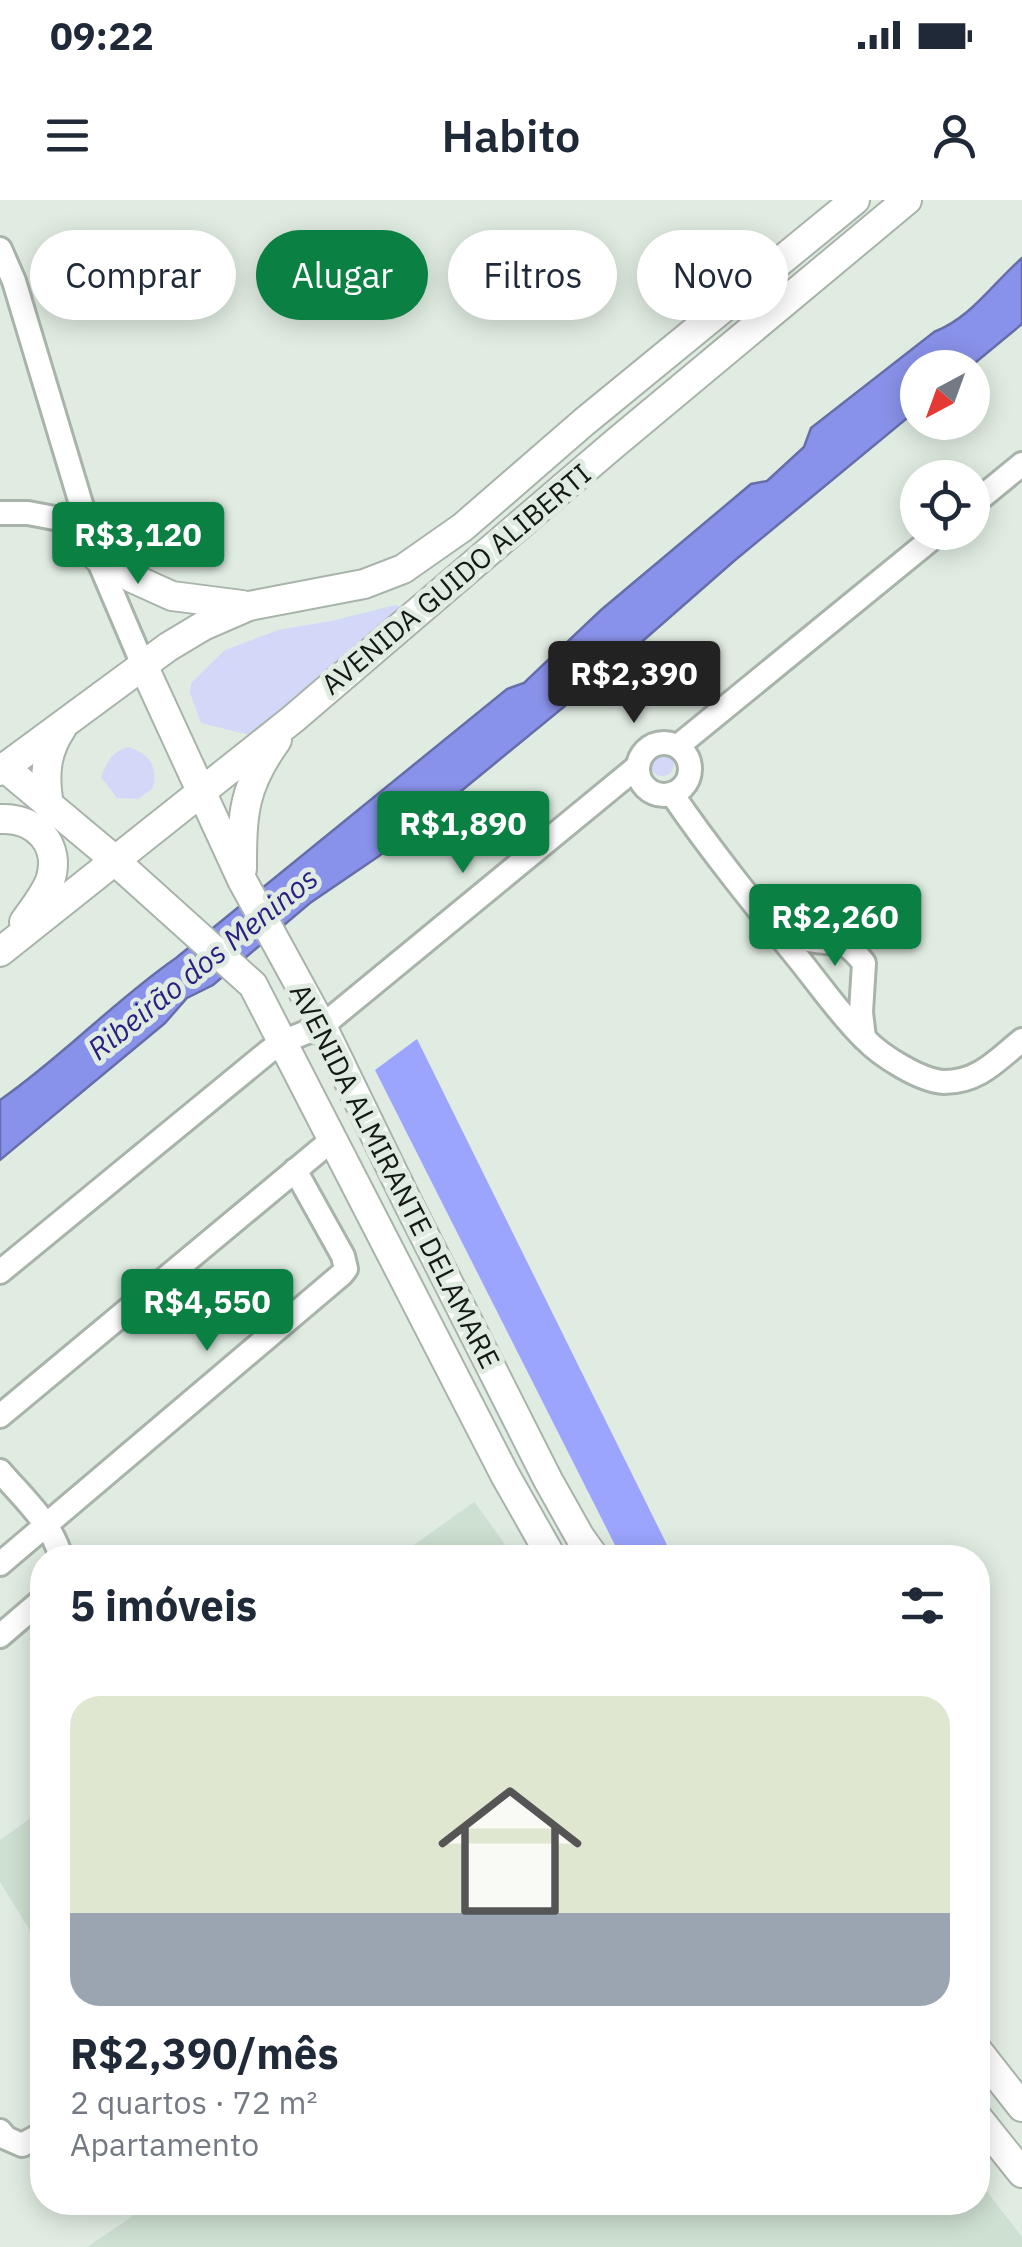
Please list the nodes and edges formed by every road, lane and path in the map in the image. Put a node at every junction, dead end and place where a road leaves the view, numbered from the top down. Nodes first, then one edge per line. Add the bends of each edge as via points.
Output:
1 (901, 202) edge
2 (839, 205) edge
3 (859, 240) junction
4 (0, 249) edge
5 (1022, 464) edge
6 (990, 490) edge
7 (0, 513) edge
8 (86, 524) junction
9 (918, 550) edge
10 (97, 557) junction
11 (249, 606) junction
12 (143, 666) junction
13 (69, 719) junction
14 (292, 719) junction
15 (678, 746) junction
16 (2, 767) edge
17 (637, 767) junction
18 (200, 791) junction
19 (672, 794) junction
20 (49, 806) junction
21 (0, 819) edge
22 (114, 862) junction
23 (244, 883) junction
24 (774, 928) junction
25 (1, 951) edge
26 (322, 1026) junction
27 (864, 1038) junction
28 (1022, 1040) edge
29 (282, 1042) junction
30 (333, 1139) junction
31 (296, 1170) junction
32 (0, 1272) edge
33 (0, 1416) edge
34 (0, 1471) edge
35 (506, 1475) junction
36 (46, 1526) junction
37 (57, 1545) edge
38 (545, 1545) edge
39 (560, 1545) edge
40 (586, 1545) edge
41 (0, 1564) edge
42 (30, 1610) edge
43 (0, 1636) edge
44 (990, 2066) edge
45 (1022, 2107) edge
46 (0, 2131) edge
47 (990, 2133) edge
48 (30, 2140) edge
49 (1022, 2173) edge

1 - 3 main road, AVENIDA GUIDO ALIBERTI
2 - 3 main road
2 - 11 main road, AVENIDA GUIDO ALIBERTI via 463,527 403,569 364,584
3 - 14 main road, AVENIDA GUIDO ALIBERTI
4 - 8 street
5 - 6 street
7 - 8 street
8 - 10 street
9 - 15 street
10 - 11 main road via 172,596
10 - 12 street
11 - 12 main road, AVENIDA GUIDO ALIBERTI via 203,626
12 - 13 main road, AVENIDA GUIDO ALIBERTI
12 - 18 main road, AVENIDA ALMIRANTE DELAMARE
13 - 16 main road, AVENIDA GUIDO ALIBERTI
13 - 20 main road via 47,759
14 - 18 main road, AVENIDA GUIDO ALIBERTI
14 - 23 main road via 260,764 247,797
15 - 17 street via 652,745
15 - 19 street via 691,768 686,784
16 - 20 main road, AVENIDA ALMIRANTE DELAMARE
17 - 19 street via 648,790
17 - 26 street
18 - 22 main road, AVENIDA GUIDO ALIBERTI
18 - 23 main road, AVENIDA ALMIRANTE DELAMARE
19 - 24 street
20 - 22 main road, AVENIDA ALMIRANTE DELAMARE
21 - 25 main road via 23,820 38,830 52,862 43,894
22 - 25 main road, AVENIDA GUIDO ALIBERTI
22 - 29 main road, AVENIDA ALMIRANTE DELAMARE via 253,985
23 - 26 main road, AVENIDA ALMIRANTE DELAMARE
24 - 27 street
24 - 27 street via 853,949 864,963
26 - 29 street
26 - 40 main road, AVENIDA ALMIRANTE DELAMARE
27 - 28 street via 895,1064 939,1082 977,1076
29 - 30 main road, AVENIDA ALMIRANTE DELAMARE
29 - 32 street
30 - 31 street
30 - 35 main road, AVENIDA ALMIRANTE DELAMARE
31 - 33 street
31 - 36 street via 346,1269
34 - 36 street
35 - 38 main road, AVENIDA ALMIRANTE DELAMARE
35 - 39 main road via 537,1505
36 - 37 street
36 - 41 street
42 - 43 street
44 - 45 main road
46 - 48 street via 22,2144
47 - 49 main road

